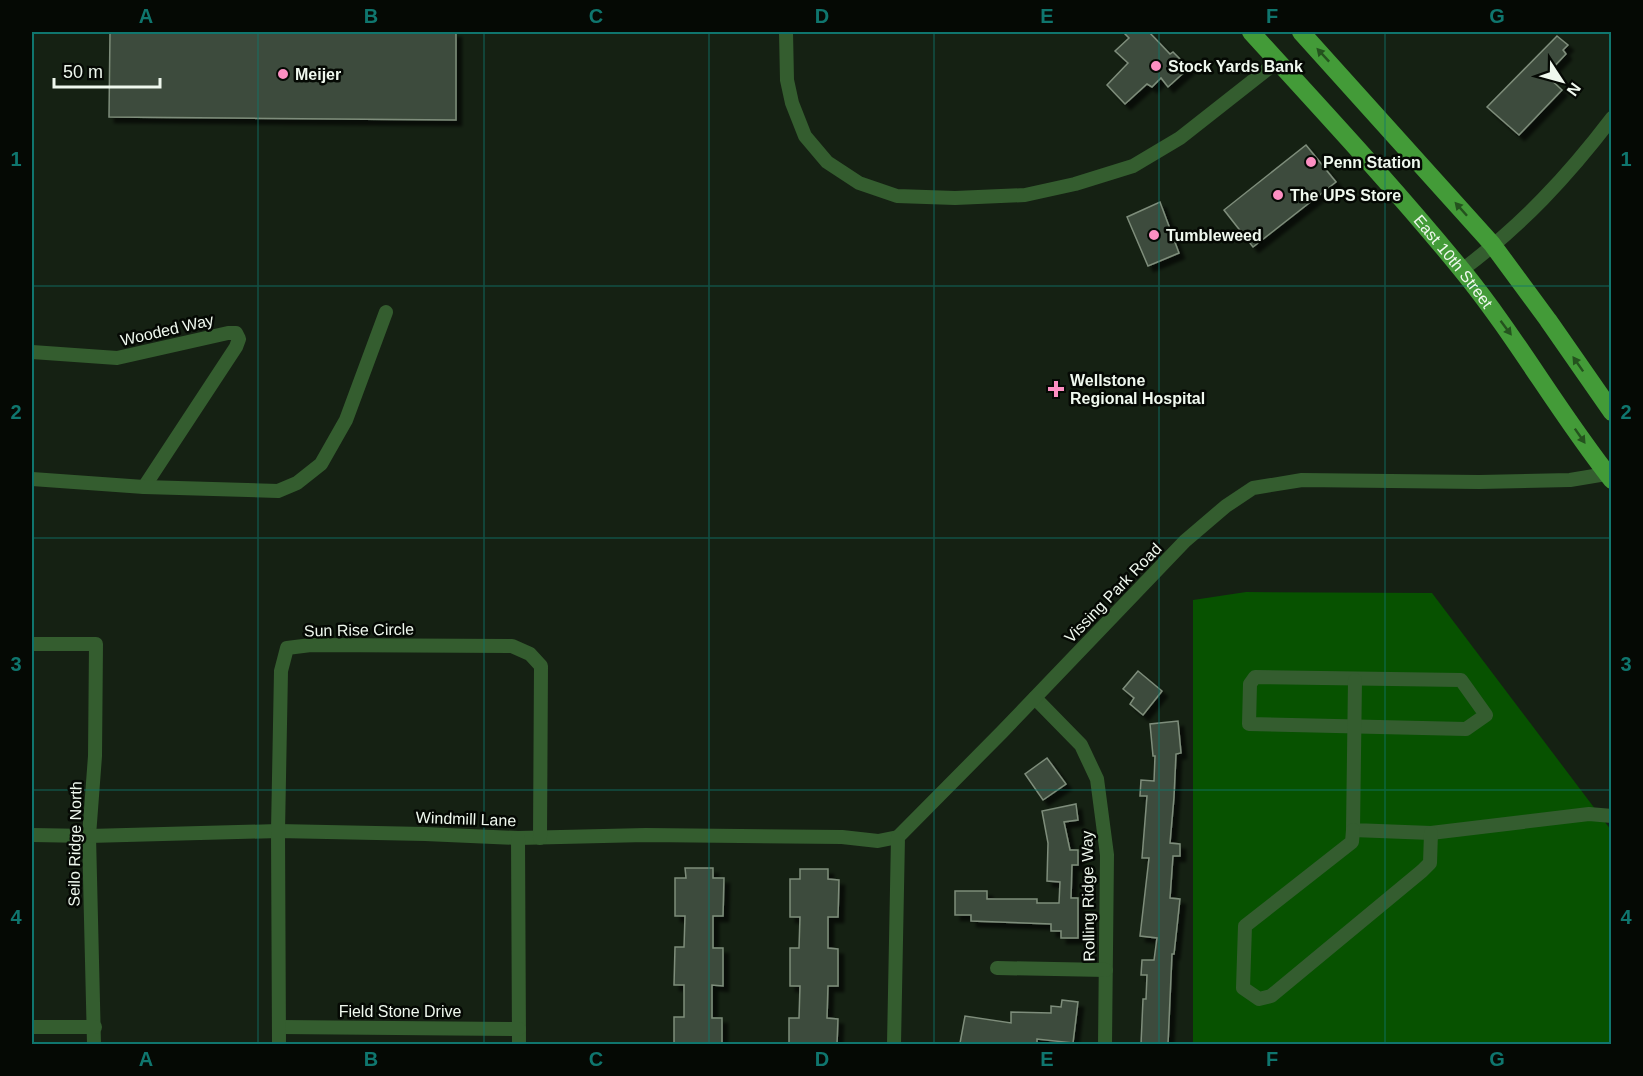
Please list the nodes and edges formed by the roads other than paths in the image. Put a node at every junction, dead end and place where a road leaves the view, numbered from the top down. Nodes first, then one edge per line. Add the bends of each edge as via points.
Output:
1 (786, 32) edge
2 (1251, 32) edge
3 (1301, 32) edge
4 (1278, 61) junction
5 (1611, 118) edge
6 (1492, 244) junction
7 (1462, 270) junction
8 (386, 312) dead end
9 (32, 352) edge
10 (1611, 412) edge
11 (1610, 476) edge
12 (32, 479) edge
13 (144, 487) junction
14 (32, 644) edge
15 (1355, 680) junction
16 (1035, 698) junction
17 (1354, 727) junction
18 (1611, 816) edge
19 (1353, 830) junction
20 (278, 831) junction
21 (1431, 833) junction
22 (32, 836) edge
23 (89, 836) junction
24 (898, 837) junction
25 (519, 838) junction
26 (540, 838) junction
27 (997, 968) dead end
28 (1106, 970) junction
29 (32, 1027) edge
30 (95, 1027) junction
31 (280, 1027) junction
32 (519, 1029) junction
33 (94, 1044) edge
34 (279, 1044) edge
35 (519, 1044) edge
36 (894, 1044) edge
37 (1105, 1044) edge

1 - 4 street via 787,80 805,136 827,162 859,183 897,196 1025,195 1133,166 1180,138
2 - 4 main road, East 10th Street
6 -> 3 main road
4 - 7 main road, East 10th Street
5 - 6 street via 1554,189
6 - 7 street
10 -> 6 main road
7 -> 11 main road, East 10th Street
8 - 13 street via 346,420 321,464 297,483 279,491
9 - 13 street, Wooded Way via 117,358 236,333 236,347
11 - 16 street, Vissing Park Road via 1479,482 1302,480 1253,488 1185,541
12 - 13 street
14 - 23 street, Seilo Ridge North via 96,644 95,756
15 - 17 street
15 - 17 street via 1256,677 1250,684 1249,724
15 - 17 street via 1461,680 1486,715 1466,729
16 - 24 street, Vissing Park Road
16 - 28 street, Rolling Ridge Way via 1081,745 1097,778 1107,855
17 - 19 street
18 - 21 street via 1589,814
19 - 21 street
19 - 21 street via 1352,842 1245,926 1244,988 1259,999 1271,996 1422,871 1430,863
20 - 23 street, Windmill Lane
20 - 25 street, Windmill Lane
20 - 26 street, Sun Rise Circle via 281,671 287,648 512,646 530,654 541,666
20 - 31 street, Sun Rise Circle
22 - 23 street, Windmill Lane
23 - 30 street, Seilo Ridge North
24 - 26 street, Windmill Lane via 878,841 842,837 646,835
24 - 36 street
25 - 26 street, Windmill Lane
25 - 32 street
27 - 28 street
28 - 37 street, Rolling Ridge Way
29 - 30 street
30 - 33 street, Seilo Ridge North
31 - 32 street, Field Stone Drive
31 - 34 street, Sun Rise Circle
32 - 35 street

